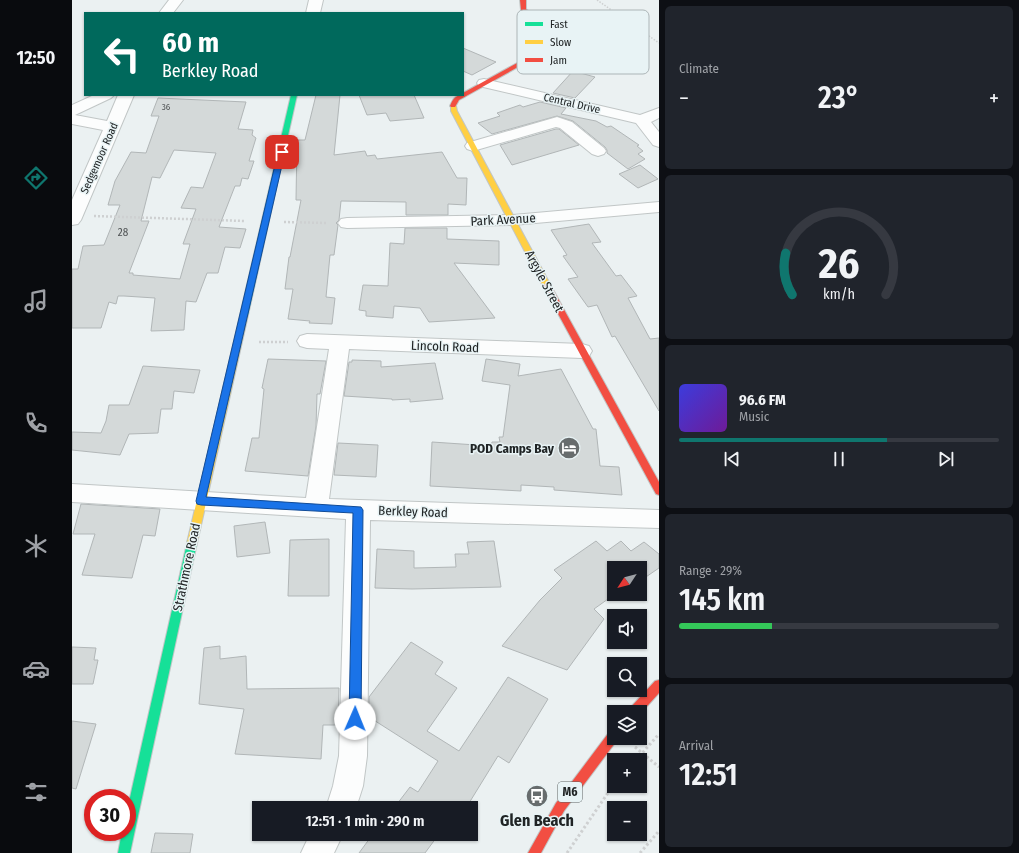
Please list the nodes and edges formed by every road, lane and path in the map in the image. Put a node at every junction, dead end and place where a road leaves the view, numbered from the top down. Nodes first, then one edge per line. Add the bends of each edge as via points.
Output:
1 (176, 0) edge
2 (316, 0) edge
3 (523, 0) edge
4 (597, 0) edge
5 (524, 10) edge
6 (612, 10) edge
7 (167, 12) edge
8 (313, 12) edge
9 (649, 35) edge
10 (659, 42) edge
11 (517, 65) edge
12 (484, 83) junction
13 (464, 94) edge
14 (104, 96) edge
15 (126, 96) edge
16 (294, 96) edge
17 (461, 96) edge
18 (72, 111) edge
19 (659, 113) edge
20 (72, 119) edge
21 (641, 120) junction
22 (113, 127) junction
23 (659, 142) edge
24 (473, 146) junction
25 (598, 152) dead end
26 (659, 207) edge
27 (73, 218) edge
28 (513, 220) junction
29 (266, 222) junction
30 (348, 223) joint
31 (236, 342) junction
32 (307, 342) joint
33 (340, 342) junction
34 (582, 351) junction
35 (659, 491) edge
36 (72, 492) edge
37 (201, 501) junction
38 (316, 507) junction
39 (358, 510) junction
40 (659, 519) edge
41 (659, 685) edge
42 (640, 705) edge
43 (659, 734) edge
44 (607, 744) edge
45 (632, 745) edge
46 (642, 753) joint
47 (647, 757) edge
48 (659, 767) edge
49 (607, 793) edge
50 (343, 801) edge
51 (659, 831) edge
52 (324, 841) edge
53 (124, 853) edge
54 (316, 853) edge
55 (534, 853) edge
56 (567, 853) edge
57 (640, 853) edge

1 - 7 street
2 - 8 street
3 - 5 street
4 - 6 path
9 - 10 path
11 - 12 street
12 - 13 street, Argyle Street
12 - 21 street, Central Drive
14 - 18 street
15 - 22 street, Sedgemoor Road
16 - 29 street, Strathmore Road
17 - 24 street, Argyle Street via 453,105
19 - 21 street
20 - 22 street
21 - 23 street
22 - 27 street, Sedgemoor Road
24 - 25 street via 557,122 566,125
24 - 28 street, Argyle Street
26 - 28 street, Park Avenue
27 - 29 path
28 - 30 street, Park Avenue
28 - 34 street, Argyle Street
29 - 30 path
29 - 31 street, Strathmore Road
31 - 32 path
31 - 37 street, Strathmore Road
32 - 33 street, Lincoln Road
33 - 34 street, Lincoln Road
33 - 38 street
34 - 35 street, Argyle Street
36 - 37 street, Berkley Road
37 - 38 street, Berkley Road
37 - 53 street, Strathmore Road
38 - 39 street, Berkley Road
39 - 40 street, Berkley Road
39 - 50 street via 353,756
41 - 42 street
43 - 46 path
44 - 55 street, M6 via 577,782 543,834
45 - 46 path
47 - 48 path
49 - 56 path
51 - 57 path
52 - 54 street

